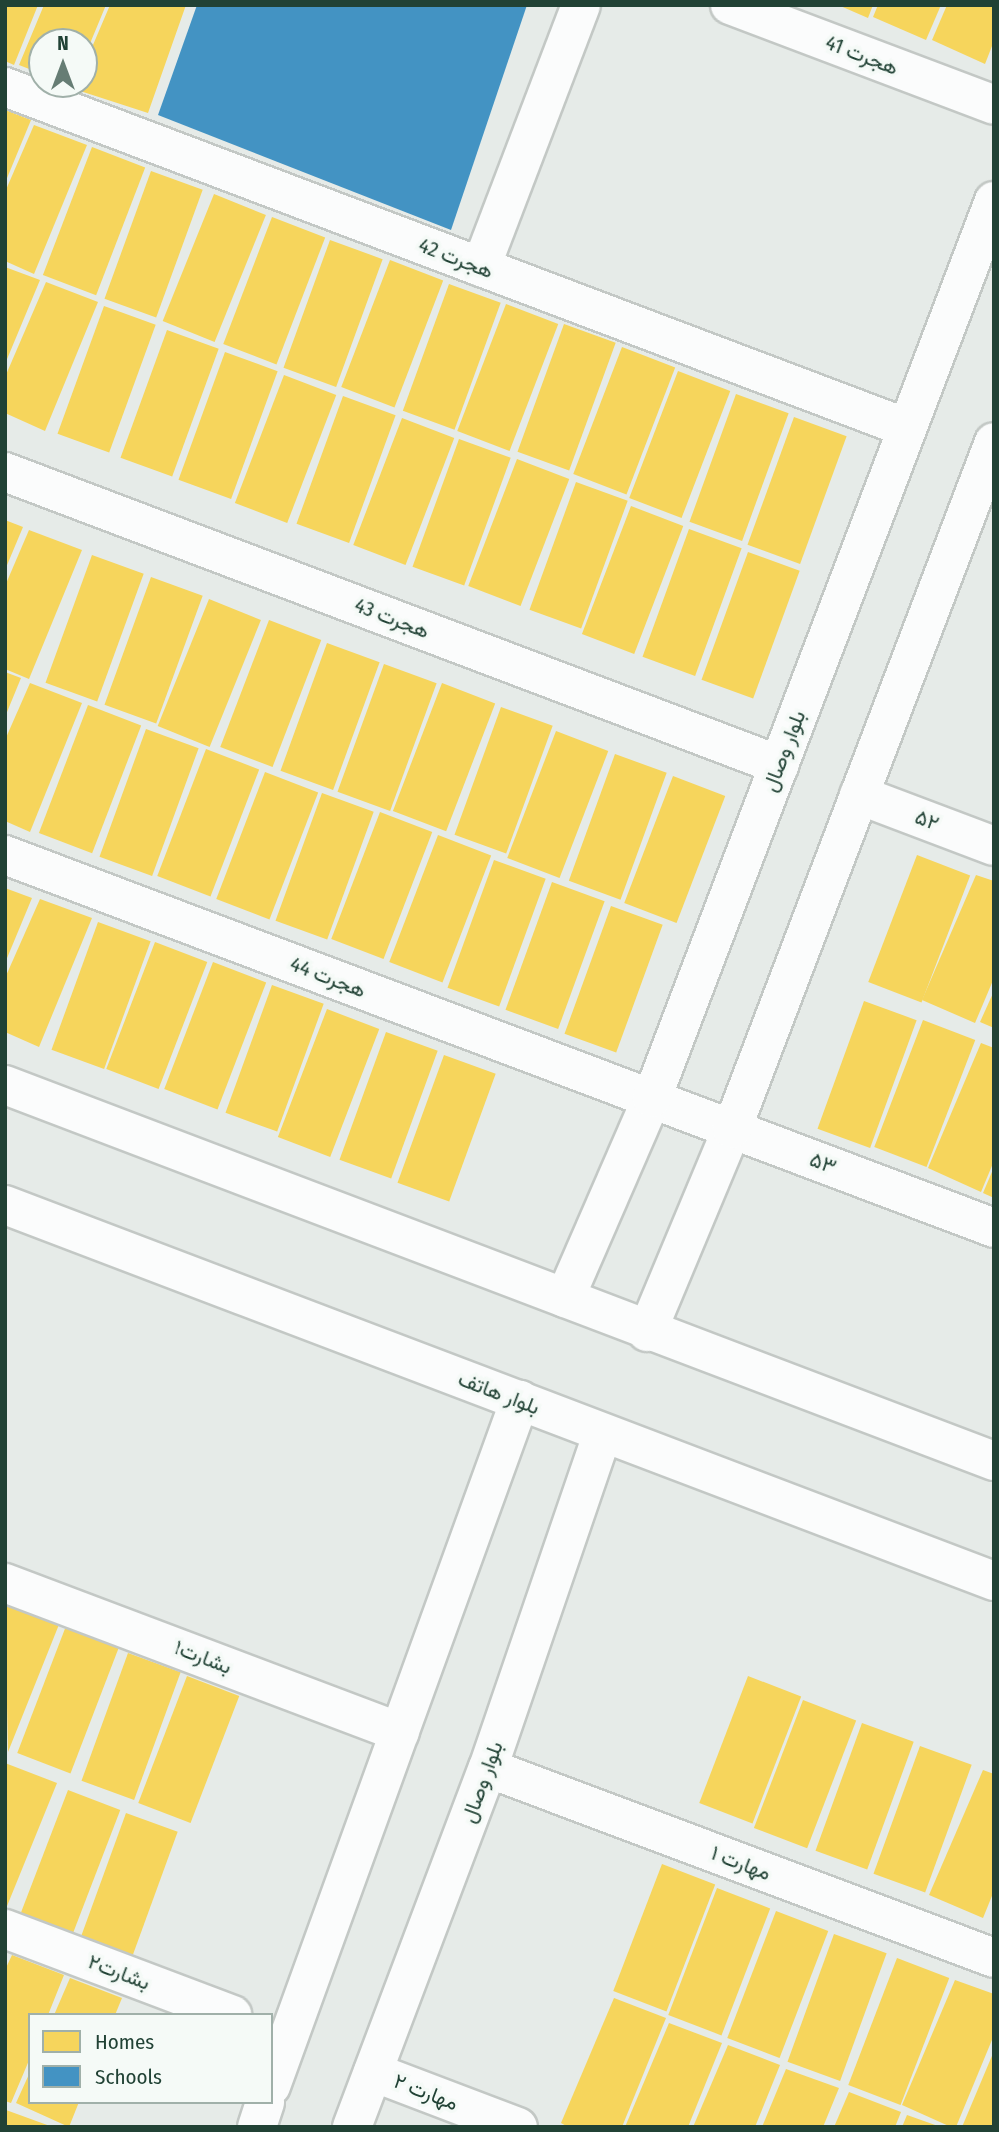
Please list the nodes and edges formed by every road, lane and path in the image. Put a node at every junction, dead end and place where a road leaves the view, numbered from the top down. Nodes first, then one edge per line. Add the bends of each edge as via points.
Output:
1 (581, 5) edge
2 (730, 5) edge
3 (5, 87) edge
4 (994, 105) edge
5 (994, 201) edge
6 (481, 267) junction
7 (907, 428) junction
8 (992, 454) edge
9 (5, 472) edge
10 (779, 765) junction
11 (859, 795) junction
12 (994, 846) edge
13 (5, 855) edge
14 (5, 1085) edge
15 (652, 1098) junction
16 (732, 1129) junction
17 (5, 1205) edge
18 (994, 1228) edge
19 (565, 1298) junction
20 (647, 1332) junction
21 (520, 1401) junction
22 (603, 1433) junction
23 (994, 1461) edge
24 (994, 1581) edge
25 (5, 1583) edge
26 (400, 1731) junction
27 (488, 1768) junction
28 (5, 1929) edge
29 (994, 1958) edge
30 (227, 2013) edge
31 (280, 2033) edge
32 (373, 2072) junction
33 (273, 2074) edge
34 (264, 2104) edge
35 (257, 2127) edge
36 (352, 2127) edge
37 (518, 2127) edge

1 - 6 street
2 - 4 street, هجرت 41
3 - 6 street, هجرت 42
5 - 7 street, بلوار وصال
6 - 7 street, هجرت 42
7 - 10 street, بلوار وصال
8 - 11 street
9 - 10 street, هجرت 43
10 - 15 street, بلوار وصال
11 - 12 street, ۵۲
11 - 16 street
13 - 15 street, هجرت 44
14 - 19 street
15 - 16 street, ۵۳
15 - 19 street, بلوار وصال
16 - 18 street, ۵۳
16 - 20 street
17 - 21 street, بلوار هاتف
19 - 20 street
20 - 23 street
21 - 22 street, بلوار هاتف
21 - 26 street
22 - 24 street, بلوار هاتف
22 - 27 street, بلوار وصال
25 - 26 street, بشارت۱
26 - 31 street
27 - 29 street, مهارت ۱
27 - 32 street, بلوار وصال
28 - 30 street, بشارت۲
31 - 33 street
32 - 36 street, بلوار وصال
32 - 37 street, مهارت ۲
34 - 35 street

